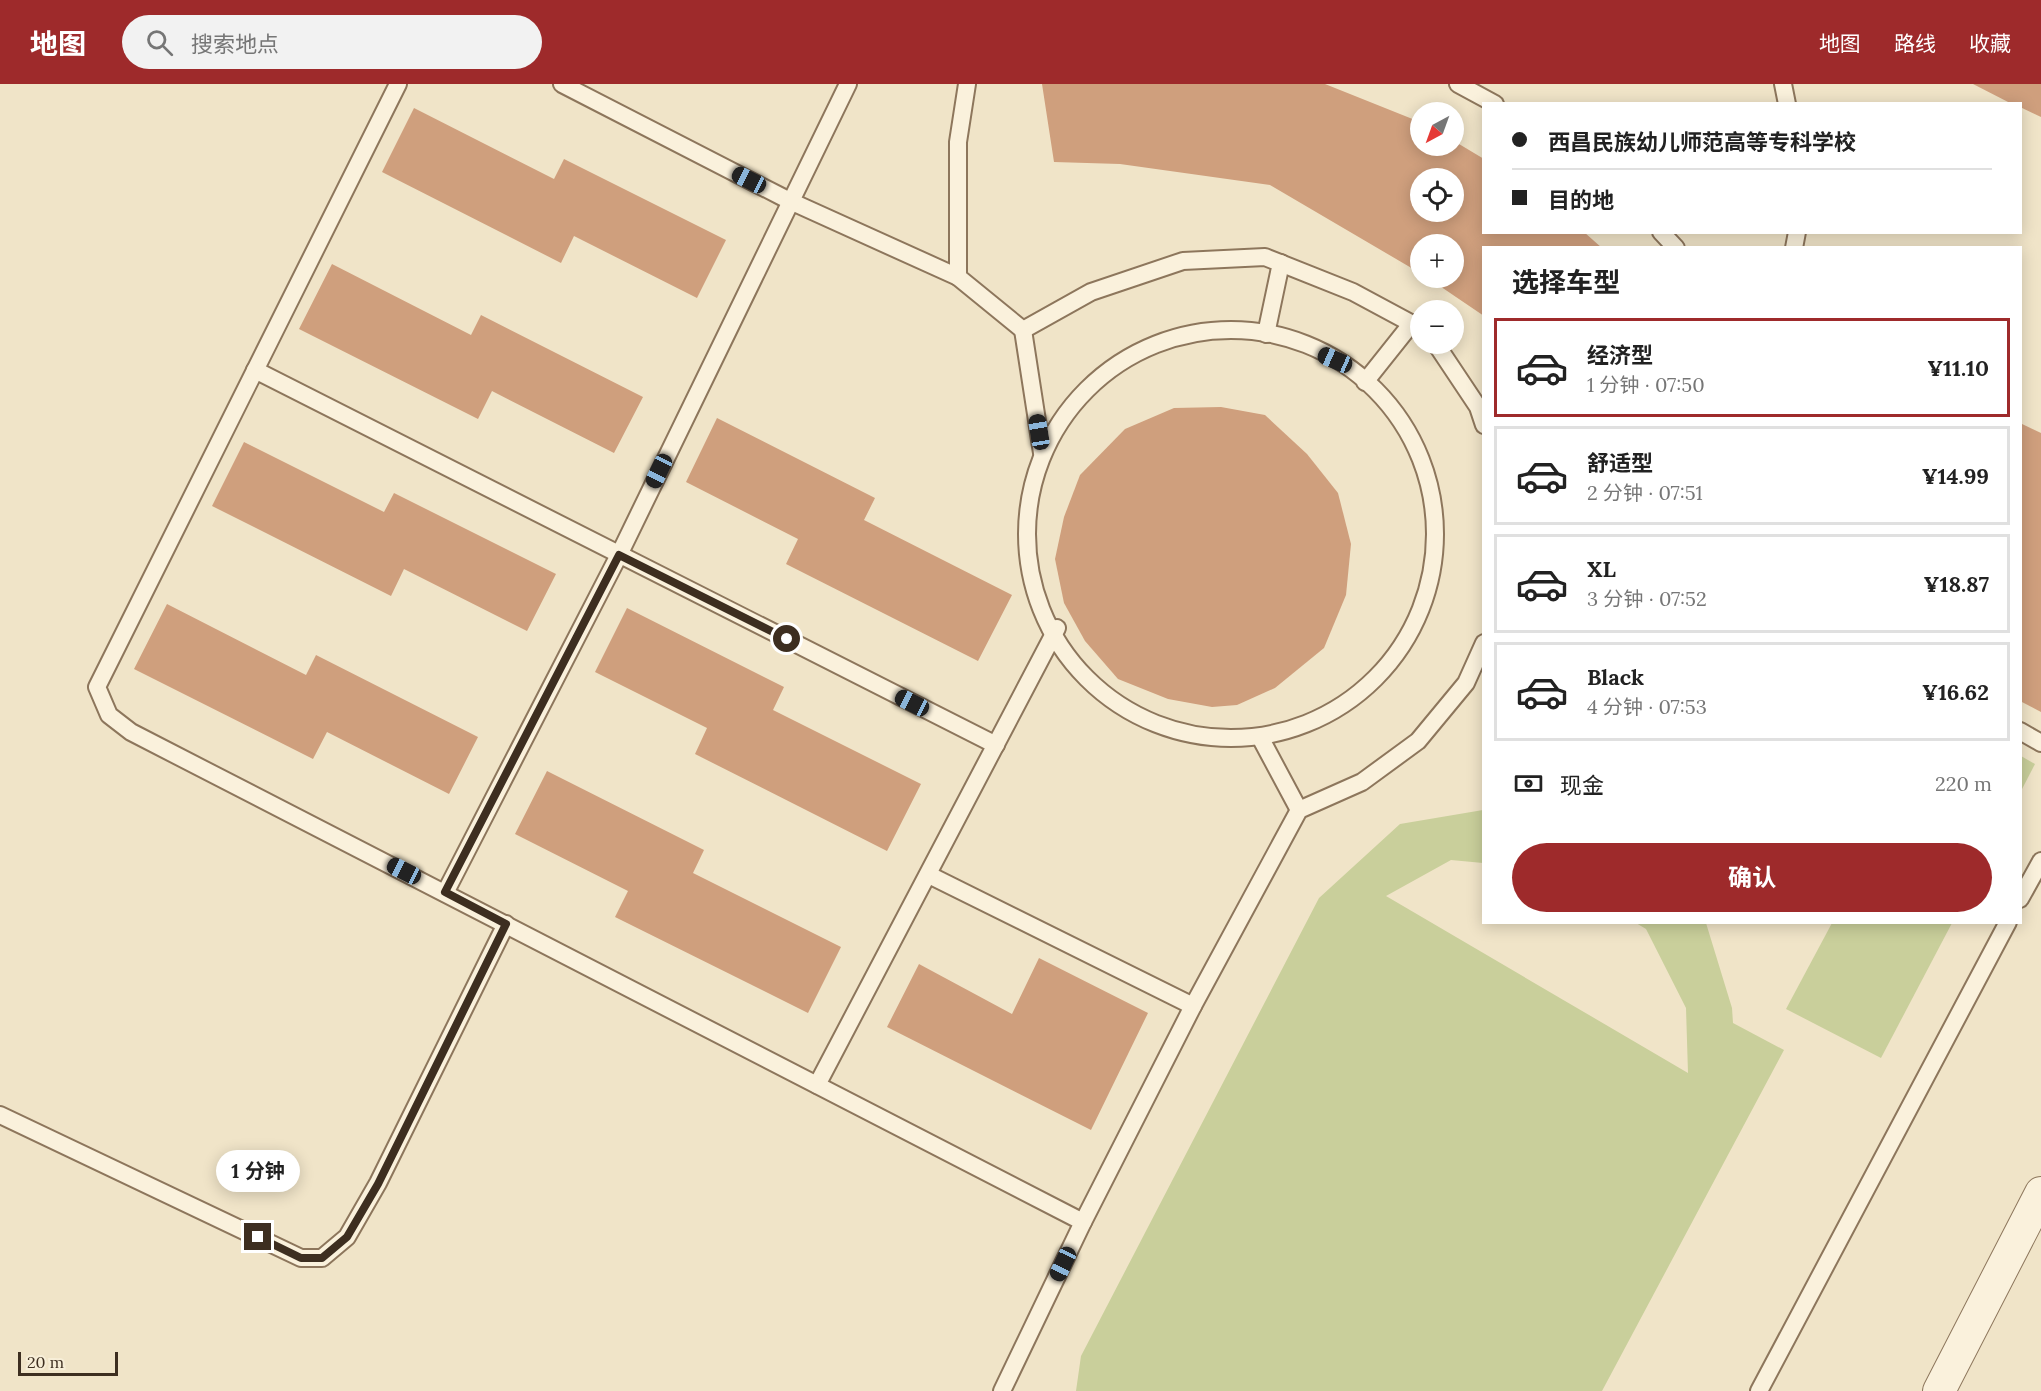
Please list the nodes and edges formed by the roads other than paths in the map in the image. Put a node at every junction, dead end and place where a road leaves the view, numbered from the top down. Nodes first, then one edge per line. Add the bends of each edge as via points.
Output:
1 (398, 84) edge
2 (562, 84) edge
3 (848, 84) edge
4 (967, 84) edge
5 (1458, 84) edge
6 (1783, 84) edge
7 (1491, 102) edge
8 (1787, 102) edge
9 (790, 201) junction
10 (1663, 234) edge
11 (1674, 246) edge
12 (1281, 263) junction
13 (958, 277) junction
14 (1410, 322) edge
15 (1023, 330) junction
16 (1410, 332) edge
17 (1266, 334) junction
18 (1443, 354) edge
19 (255, 370) junction
20 (1365, 381) junction
21 (1482, 419) edge
22 (1042, 453) junction
23 (619, 555) junction
24 (1057, 628) junction
25 (1482, 647) edge
26 (2022, 732) edge
27 (1261, 739) junction
28 (2041, 743) edge
29 (996, 745) junction
30 (1299, 810) junction
31 (2041, 861) edge
32 (929, 875) junction
33 (445, 892) junction
34 (2022, 895) edge
35 (506, 924) junction
36 (2007, 924) edge
37 (1193, 1006) junction
38 (817, 1084) junction
39 (0, 1115) edge
40 (2041, 1193) edge
41 (1083, 1222) junction
42 (1002, 1391) edge
43 (1759, 1391) edge
44 (1939, 1391) edge

1 - 19 lane
2 - 9 lane
3 - 9 lane
4 - 13 lane via 958,142
5 - 7 lane
6 - 8 lane
9 - 13 lane
9 - 23 lane
10 - 11 lane
12 - 14 lane via 1353,292
12 - 15 lane via 1265,257 1183,261 1091,292
12 - 17 lane
13 - 15 lane
15 - 22 lane
16 - 20 lane
17 - 20 lane via 1335,360
17 - 22 lane via 1197,329 1152,347 1111,371 1068,408
18 - 21 lane
19 - 23 lane
19 - 33 lane via 97,687 109,715 131,732
20 - 27 lane via 1396,415 1428,462 1439,540 1426,600 1388,668 1350,701 1307,724
22 - 24 lane via 1022,510 1024,565
23 - 29 lane
23 - 33 lane
24 - 27 lane via 1079,670 1138,718 1189,739
24 - 29 lane
25 - 30 lane via 1466,683 1418,741 1362,782
26 - 28 lane
27 - 30 lane
29 - 32 lane
30 - 37 lane
31 - 34 lane
32 - 37 lane
32 - 38 lane
33 - 35 lane
35 - 38 lane
35 - 39 lane via 378,1184 347,1237 322,1258 301,1258
36 - 43 lane
37 - 41 lane
38 - 41 lane
40 - 44 street
41 - 42 lane

